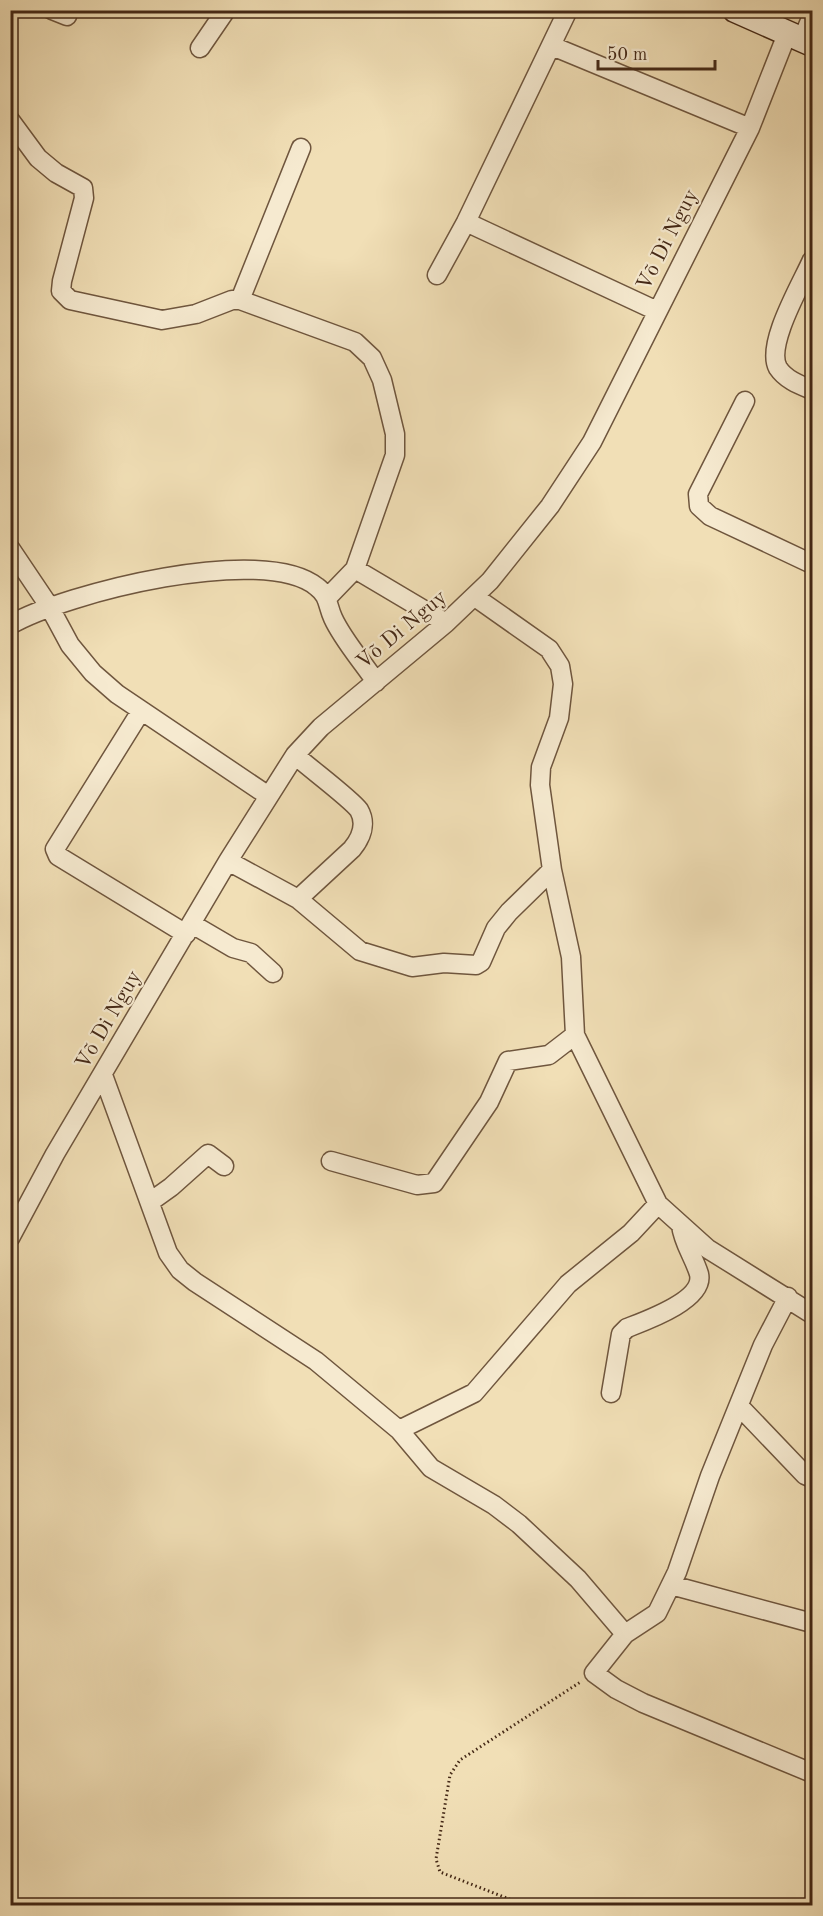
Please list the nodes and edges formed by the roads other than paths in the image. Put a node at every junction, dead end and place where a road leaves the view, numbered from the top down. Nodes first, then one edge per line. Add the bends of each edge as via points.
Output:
1 (52, 10) edge
2 (69, 10) edge
3 (226, 10) edge
4 (568, 10) edge
5 (735, 10) edge
6 (813, 16) edge
7 (801, 40) edge
8 (552, 46) junction
9 (200, 48) dead end
10 (10, 120) edge
11 (750, 128) junction
12 (301, 148) dead end
13 (466, 222) junction
14 (813, 260) edge
15 (437, 275) dead end
16 (240, 300) junction
17 (657, 310) junction
18 (813, 390) edge
19 (746, 401) dead end
20 (10, 548) edge
21 (813, 564) edge
22 (355, 569) junction
23 (328, 597) junction
24 (475, 597) junction
25 (49, 606) junction
26 (446, 623) junction
27 (10, 626) edge
28 (376, 682) junction
29 (141, 711) junction
30 (295, 755) junction
31 (267, 795) junction
32 (228, 861) junction
33 (552, 870) junction
34 (298, 899) junction
35 (189, 929) junction
36 (273, 973) dead end
37 (575, 1035) junction
38 (103, 1075) junction
39 (331, 1161) dead end
40 (224, 1166) dead end
41 (150, 1202) junction
42 (658, 1204) junction
43 (681, 1225) junction
44 (10, 1238) edge
45 (788, 1297) junction
46 (813, 1314) edge
47 (611, 1393) dead end
48 (739, 1406) junction
49 (399, 1430) junction
50 (813, 1478) edge
51 (670, 1585) junction
52 (813, 1623) edge
53 (625, 1634) junction
54 (813, 1773) edge

1 - 2 street via 63,16
3 - 9 street
4 - 8 street
5 - 7 street
6 - 7 street, Võ Di Nguy
7 - 11 street, Võ Di Nguy
8 - 11 street
8 - 13 street
10 - 16 street via 38,158 83,188 84,198 62,280 61,291 70,300 162,320
11 - 17 street, Võ Di Nguy
12 - 16 street
13 - 15 street
13 - 17 street
14 - 18 street via 776,340 774,357 786,376
16 - 22 street via 355,342 372,358 382,380 395,434 395,455
17 - 24 street, Võ Di Nguy via 582,459 528,534
19 - 21 street via 698,495 699,506 710,516
20 - 25 street
22 - 23 street
22 - 26 street
23 - 25 street via 301,577 277,572 205,570
23 - 28 street via 333,618
24 - 26 street, Võ Di Nguy
24 - 33 street via 549,649 560,666 563,684 559,718 540,776
25 - 27 street
25 - 29 street via 84,664
26 - 28 street, Võ Di Nguy
28 - 30 street, Võ Di Nguy via 321,727
29 - 31 street
29 - 35 street via 55,849 58,856
30 - 31 street, Võ Di Nguy
30 - 34 street via 358,810 363,829 352,849
31 - 32 street, Võ Di Nguy
32 - 34 street
32 - 35 street, Võ Di Nguy
33 - 34 street via 496,928 484,958 476,965 412,967 372,956 347,943
33 - 37 street via 571,957
35 - 36 street via 251,953
35 - 38 street, Võ Di Nguy
37 - 39 street via 549,1055 508,1061 489,1102 434,1183 417,1185
37 - 42 street
38 - 41 street
38 - 44 street, Võ Di Nguy
40 - 41 street via 213,1156 204,1156
41 - 49 street via 168,1254 180,1270 316,1361
42 - 43 street
42 - 49 street via 631,1233 568,1284 474,1393
43 - 45 street via 708,1249
43 - 47 street via 700,1276 698,1286 676,1306 621,1334
45 - 46 street
45 - 48 street
48 - 50 street via 805,1475
48 - 51 street
49 - 53 street via 431,1468 494,1505 540,1541
51 - 52 street
51 - 53 street via 657,1613
53 - 54 street via 594,1673 643,1703

